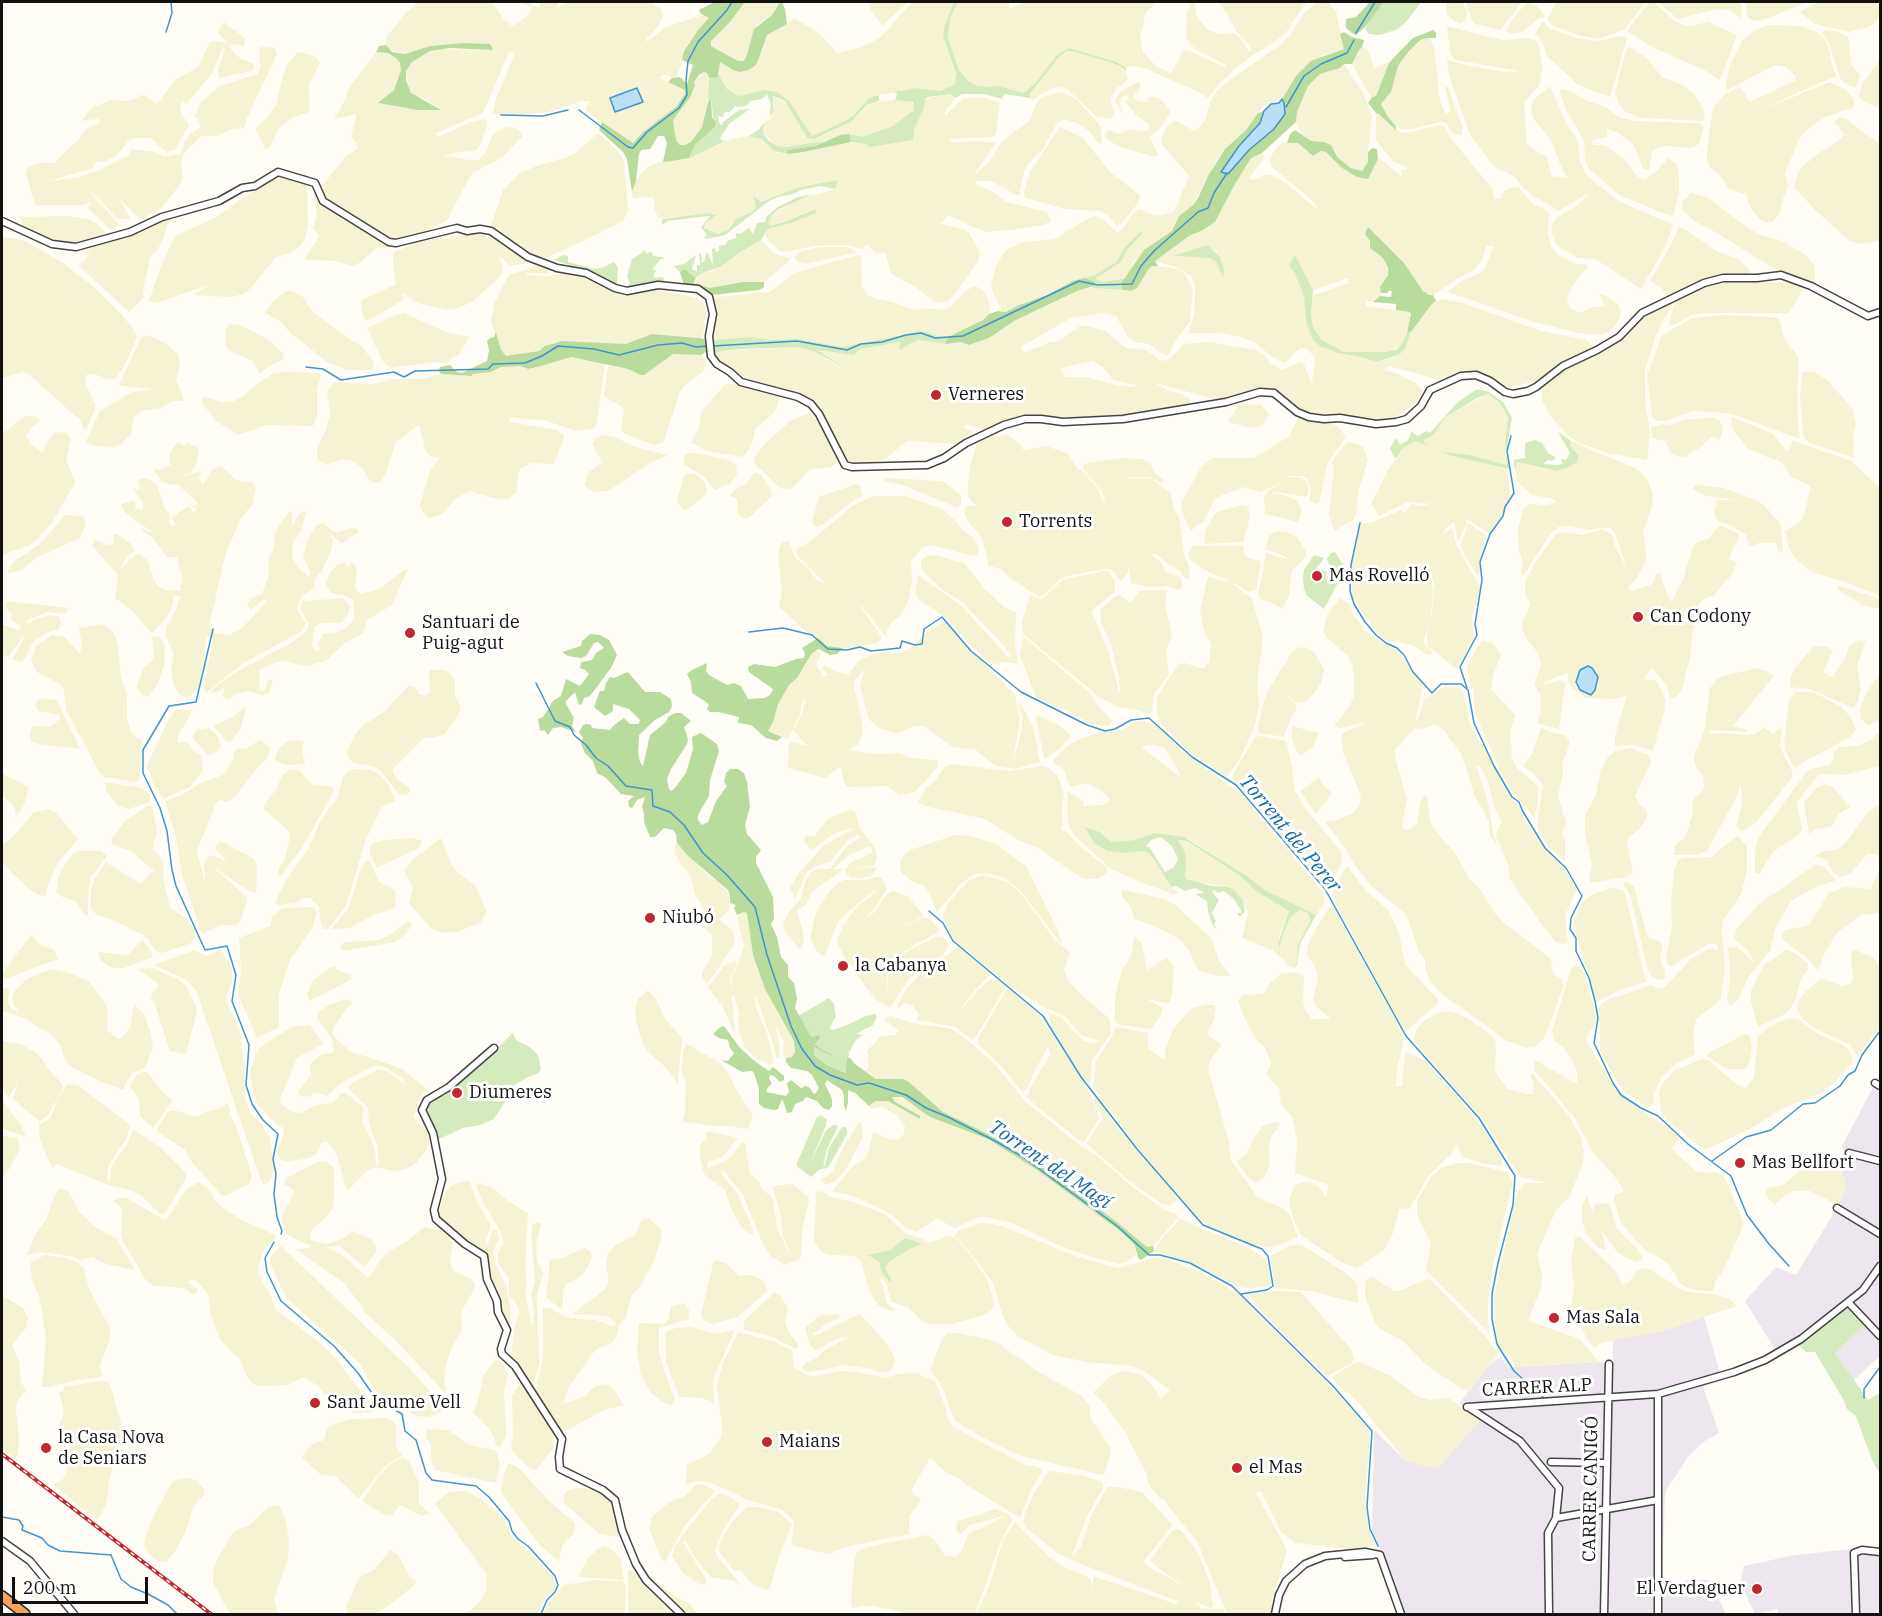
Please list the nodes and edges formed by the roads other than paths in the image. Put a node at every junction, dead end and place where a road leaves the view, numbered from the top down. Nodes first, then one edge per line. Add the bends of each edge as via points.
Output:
1 (2, 221) edge
2 (1881, 312) edge
3 (494, 1048) dead end
4 (1850, 1153) dead end
5 (1881, 1161) edge
6 (1837, 1208) dead end
7 (1881, 1234) edge
8 (1881, 1266) edge
9 (1848, 1302) junction
10 (1881, 1336) edge
11 (1609, 1364) dead end
12 (1658, 1394) junction
13 (1608, 1399) junction
14 (1551, 1461) dead end
15 (1606, 1462) junction
16 (1658, 1500) junction
17 (1605, 1510) junction
18 (1556, 1518) junction
19 (2, 1541) edge
20 (1881, 1552) edge
21 (2, 1596) edge
22 (25, 1614) edge
23 (74, 1614) edge
24 (681, 1614) edge
25 (1277, 1614) edge
26 (1401, 1614) edge
27 (1549, 1614) edge
28 (1604, 1614) edge
29 (1658, 1614) edge
30 (1856, 1614) edge

1 - 2 street via 52,244 75,247 219,201 278,172 315,183 323,201 388,242 457,228 480,229 491,231 528,258 586,273 615,288 627,291 658,285 698,289 709,297 713,314 711,356 717,364 741,382 811,404 845,465 852,467 927,465 973,439 1025,419 1123,419 1226,402 1260,392 1274,393 1309,417 1376,424 1396,422 1407,419 1421,406 1430,390 1461,376 1476,375 1513,394 1528,391 1563,366 1618,337 1642,313 1723,278 1781,275 1868,316
3 - 24 street via 449,1087 427,1100 422,1110 433,1132 442,1179 434,1210 436,1219 483,1256 487,1279 507,1330 502,1354 515,1366 562,1439 560,1469 615,1500 636,1564 646,1580
4 - 5 street
6 - 7 street
8 - 9 street, CARRER ALP
9 - 10 street
9 - 12 street, CARRER ALP via 1801,1339 1765,1360
11 - 13 street, CARRER CANIGÓ
12 - 13 street, CARRER ALP
12 - 16 street
13 - 15 street, CARRER CANIGÓ
13 - 18 street, CARRER ALP via 1467,1407 1520,1441 1554,1480 1559,1488
14 - 15 street
15 - 17 street, CARRER CANIGÓ
16 - 17 street
16 - 29 street
17 - 18 street
17 - 28 street, CARRER CANIGÓ
18 - 27 street via 1548,1533
19 - 23 street via 30,1561
20 - 30 street via 1854,1553
21 - 22 highway
25 - 26 street via 1287,1587 1307,1567 1320,1560 1380,1555

